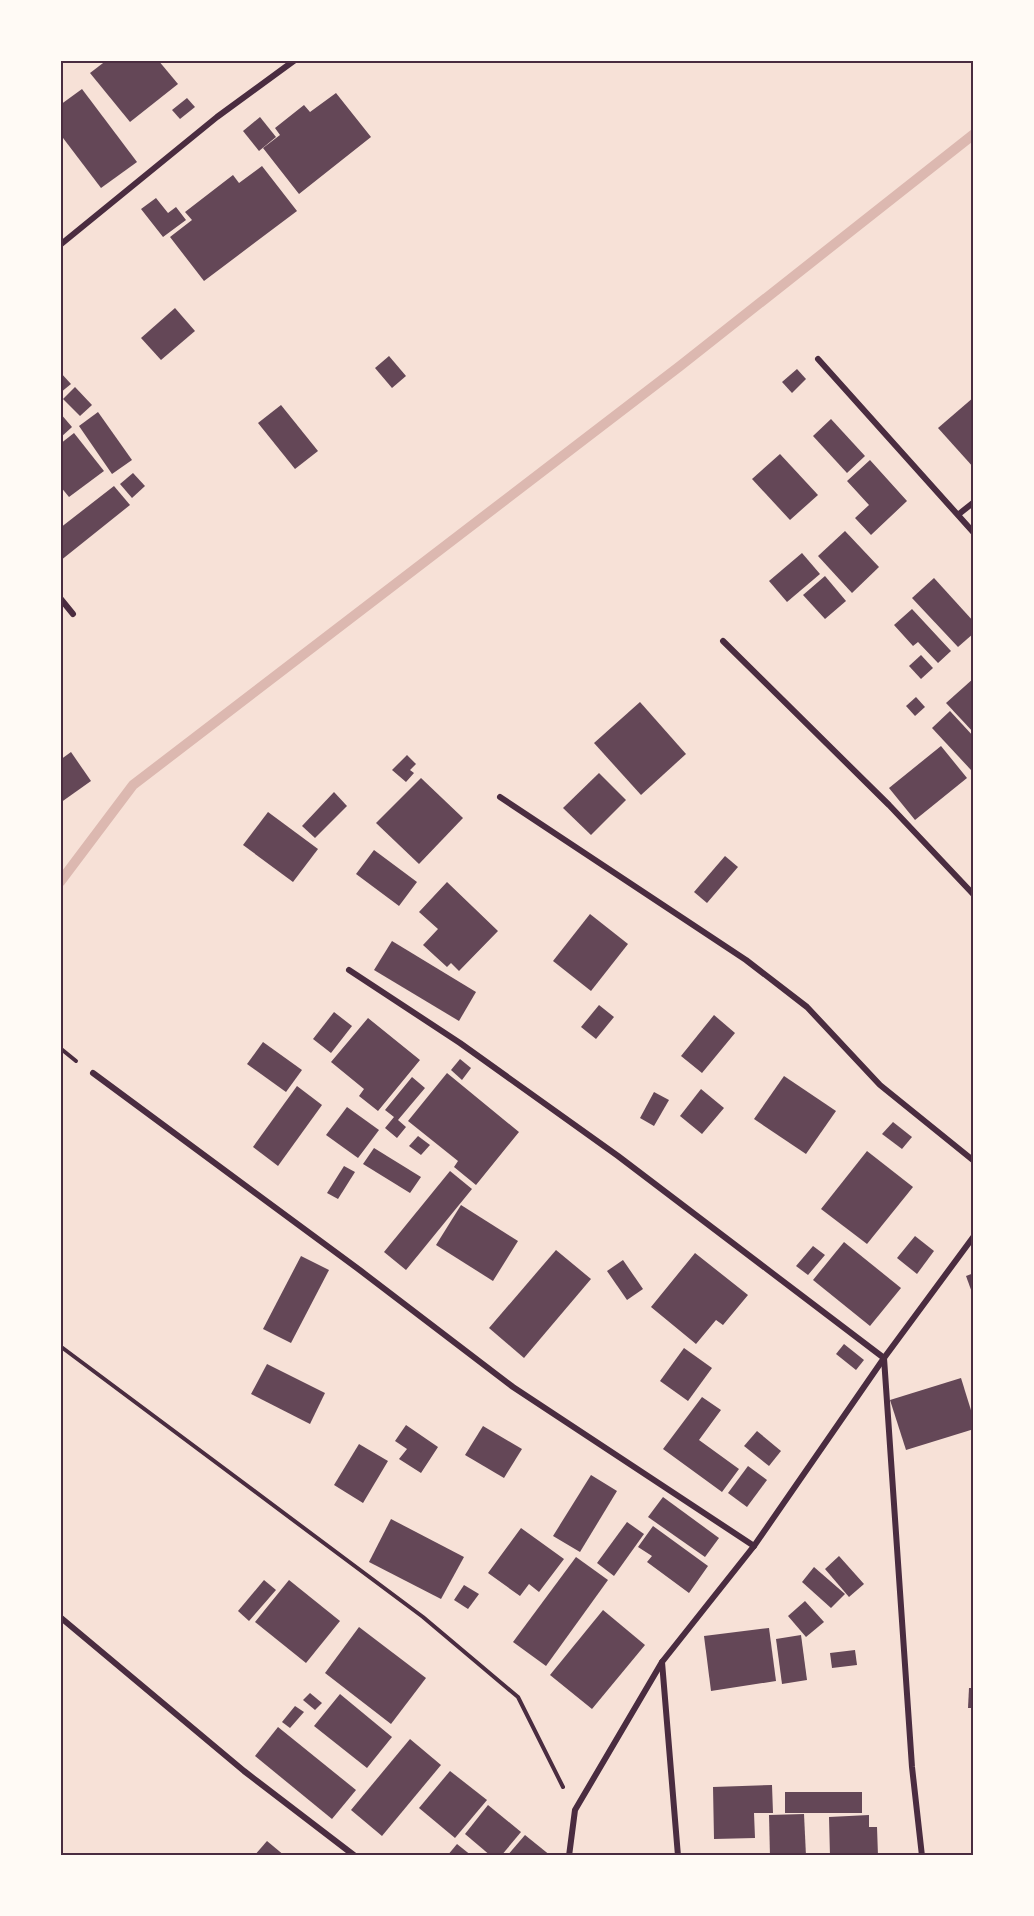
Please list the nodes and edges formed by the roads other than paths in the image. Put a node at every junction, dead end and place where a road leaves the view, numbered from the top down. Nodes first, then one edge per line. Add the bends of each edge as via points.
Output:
1 (295, 60) edge
2 (60, 246) edge
3 (818, 359) dead end
4 (974, 502) edge
5 (959, 514) junction
6 (974, 533) edge
7 (60, 598) edge
8 (73, 614) dead end
9 (723, 641) dead end
10 (500, 797) dead end
11 (974, 895) edge
12 (349, 970) dead end
13 (93, 1073) dead end
14 (974, 1161) edge
15 (974, 1236) edge
16 (884, 1358) junction
17 (754, 1545) junction
18 (60, 1617) edge
19 (662, 1662) junction
20 (355, 1856) edge
21 (569, 1856) edge
22 (678, 1856) edge
23 (922, 1856) edge

1 - 2 street via 217,117
3 - 5 street
4 - 5 street
5 - 6 street
7 - 8 street
9 - 11 street
10 - 14 street via 755,967 807,1007 880,1085
12 - 16 street via 609,1149
13 - 17 street via 513,1388
15 - 16 street
16 - 17 street
16 - 23 street via 911,1755
17 - 19 street
18 - 20 street via 244,1771
19 - 21 street via 575,1810
19 - 22 street

